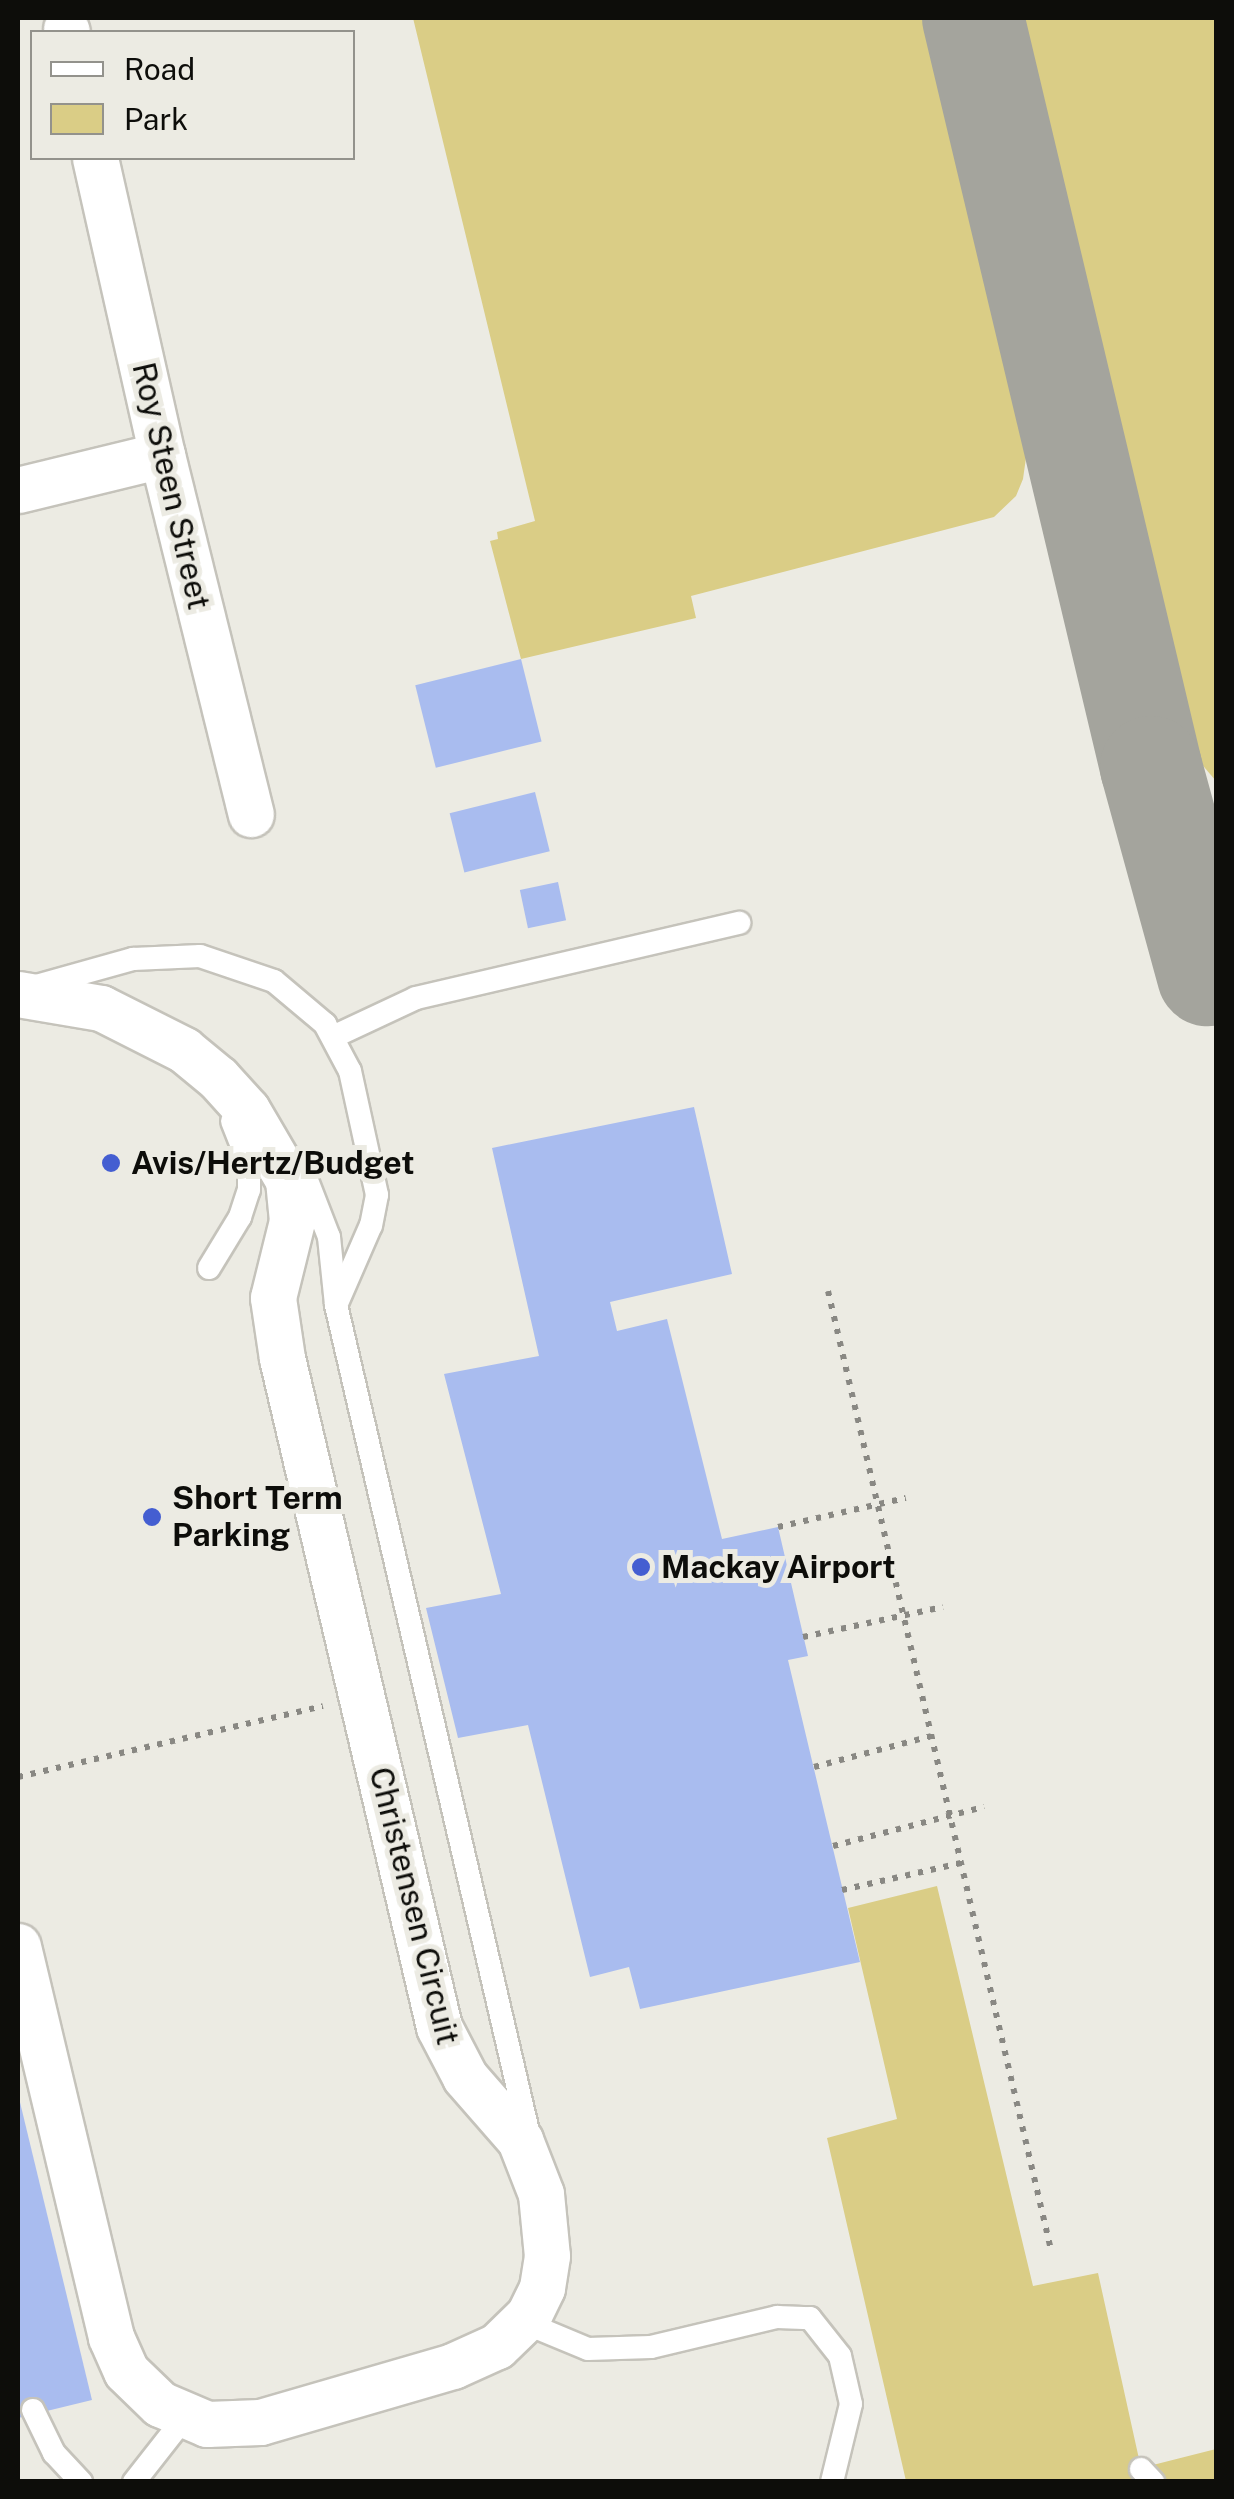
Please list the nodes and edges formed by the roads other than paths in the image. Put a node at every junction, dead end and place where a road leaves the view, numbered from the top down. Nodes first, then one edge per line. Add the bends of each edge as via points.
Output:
1 (95, 160) edge
2 (162, 454) junction
3 (18, 490) edge
4 (251, 814) dead end
5 (739, 923) dead end
6 (18, 993) edge
7 (334, 1036) junction
8 (209, 1268) dead end
9 (336, 1305) junction
10 (18, 1946) edge
11 (540, 2194) junction
12 (523, 2322) junction
13 (33, 2410) dead end
14 (185, 2417) junction
15 (81, 2482) edge
16 (134, 2482) edge
17 (832, 2482) edge

1 - 2 street, Roy Steen Street
2 - 3 street
2 - 4 street, Roy Steen Street
5 - 7 lane via 416,998
6 - 7 lane via 124,960 200,956 274,982
6 - 8 lane via 136,1041 201,1086 229,1116 248,1164 249,1190
6 - 9 lane via 81,988 114,995 157,1013 220,1054 272,1112 300,1164 329,1237
6 - 11 street, Christensen Circuit via 100,1008 168,1040 227,1086 278,1158 294,1205 275,1279 274,1317 445,2045 520,2140
7 - 9 lane via 354,1085 376,1195 371,1224
9 - 11 lane
10 - 14 street, Christensen Circuit via 111,2337 133,2380
11 - 12 street, Christensen Circuit via 546,2265 539,2297
12 - 14 street, Christensen Circuit via 474,2356 365,2395 239,2426
12 - 17 lane via 588,2349 651,2347 777,2317 810,2318 840,2356 850,2404
13 - 15 lane via 54,2453
14 - 16 lane

